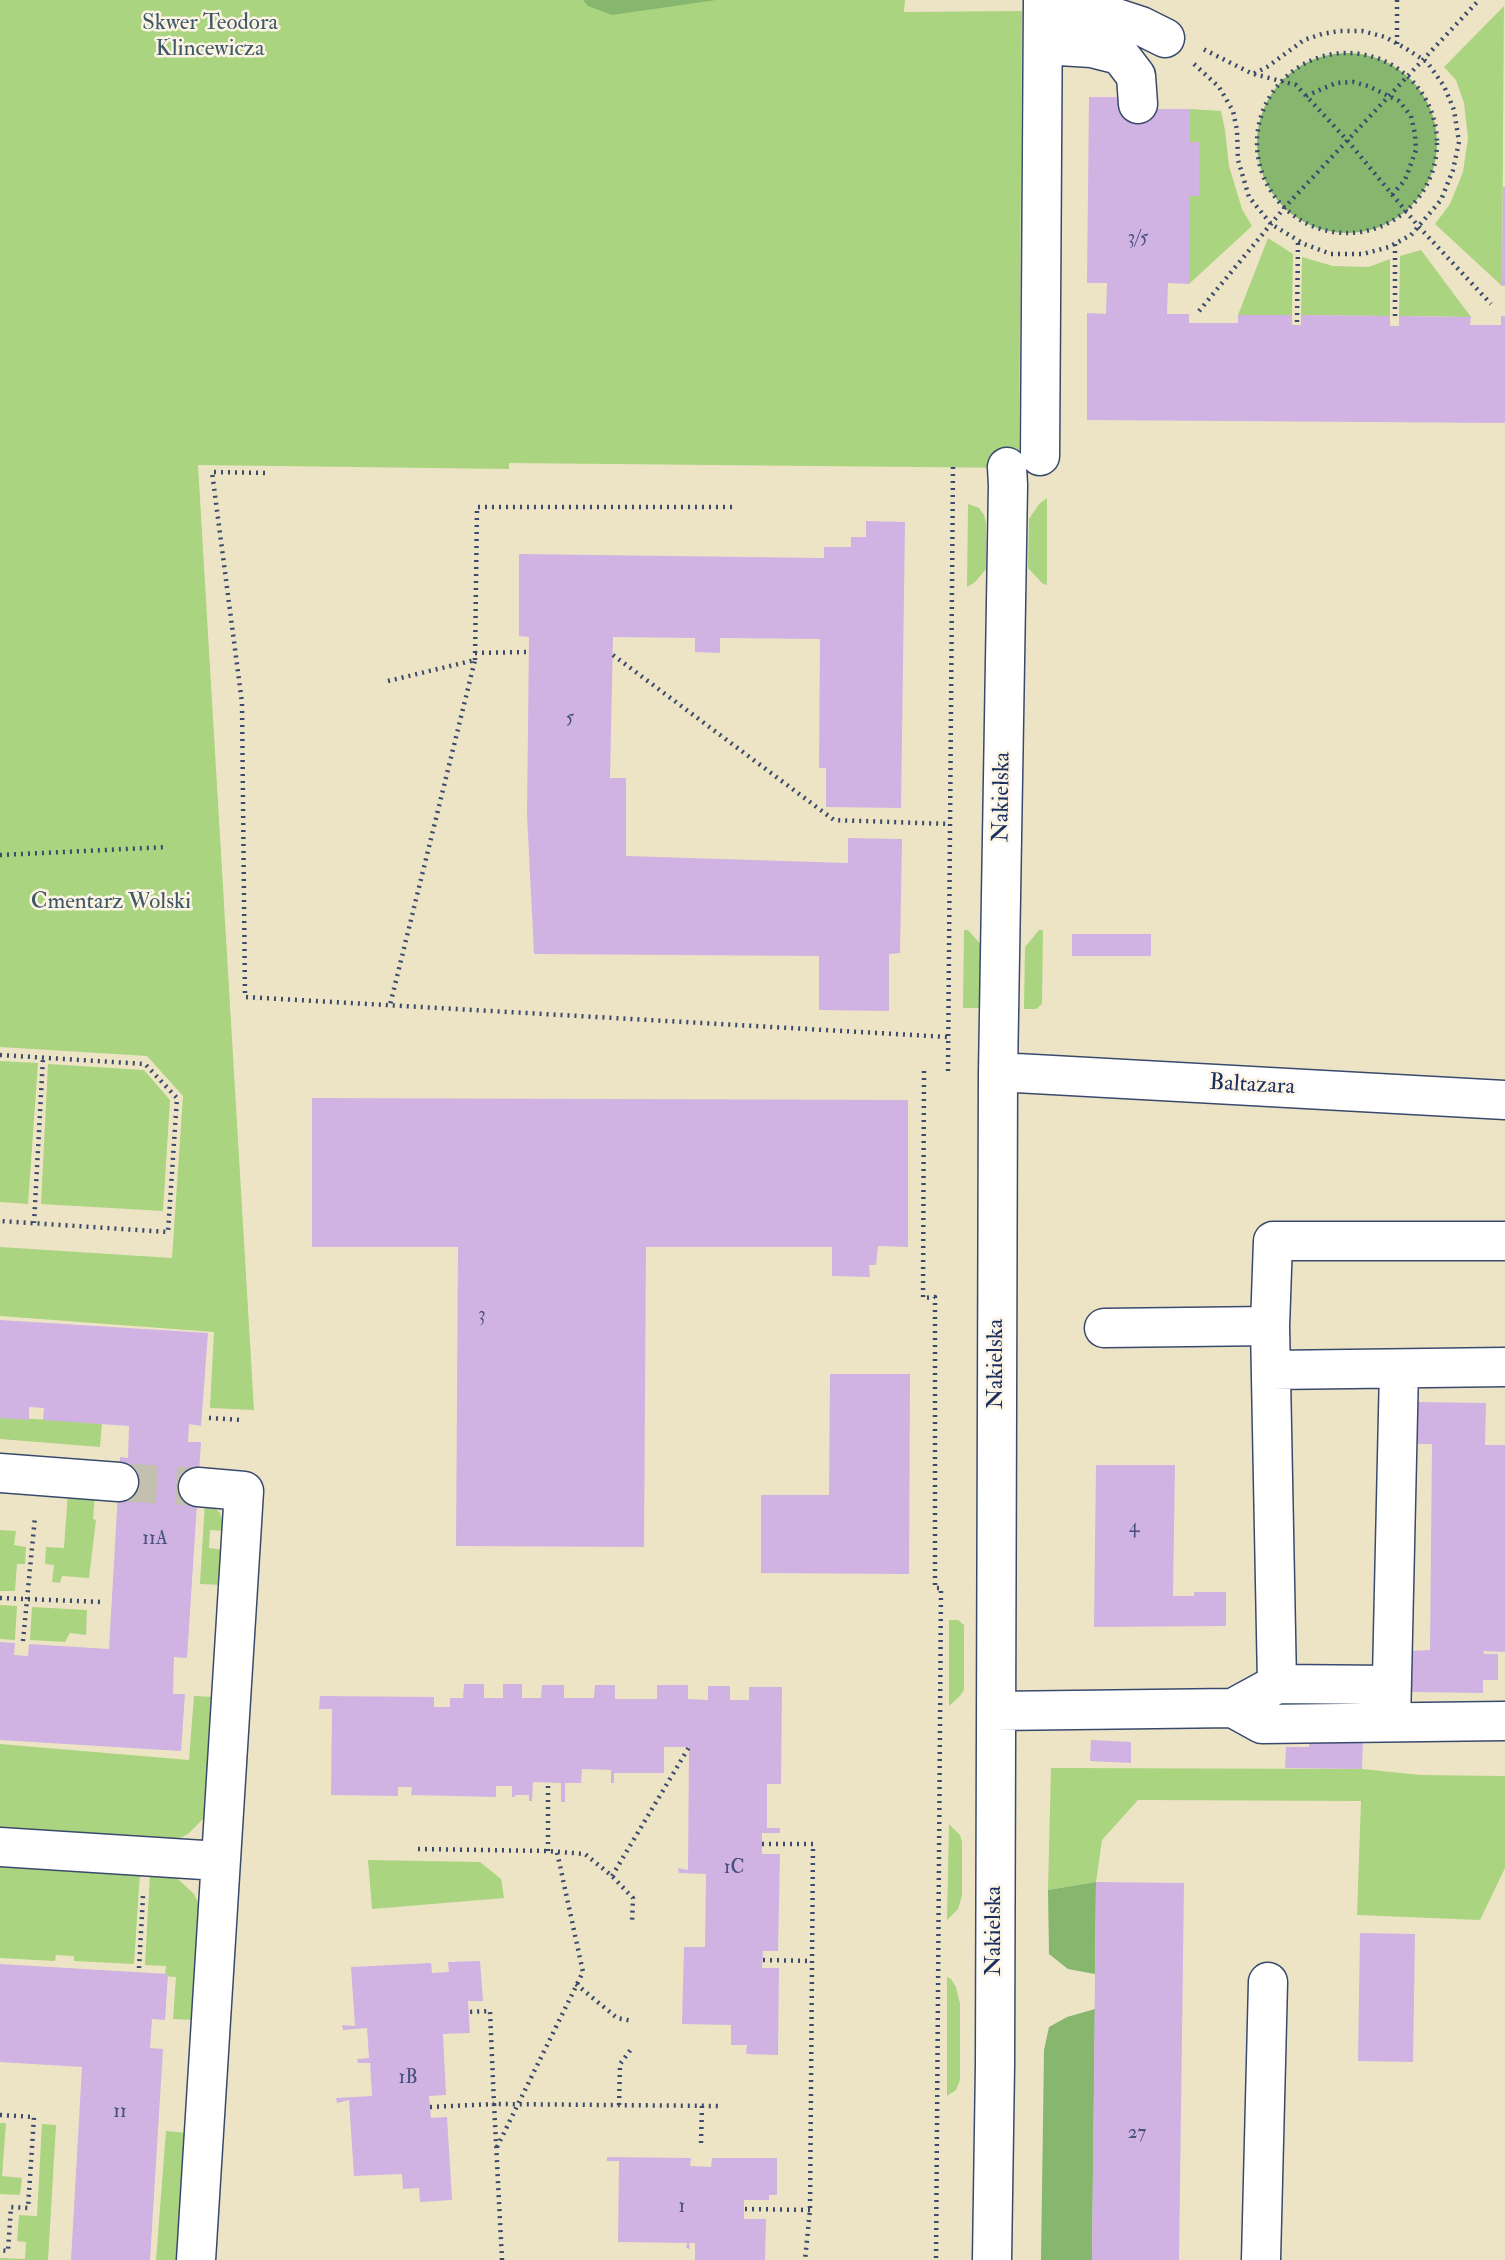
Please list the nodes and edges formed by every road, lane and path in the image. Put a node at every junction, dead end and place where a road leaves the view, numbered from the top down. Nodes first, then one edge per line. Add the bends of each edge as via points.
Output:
1 (1397, 0) edge
2 (1479, 0) edge
3 (1043, 18) edge
4 (1397, 44) junction
5 (1174, 45) junction
6 (1422, 59) junction
7 (1254, 74) junction
8 (1407, 75) junction
9 (1280, 81) junction
10 (1306, 96) junction
11 (1388, 96) junction
12 (1138, 104) dead end
13 (1348, 140) junction
14 (1392, 195) junction
15 (1285, 207) junction
16 (1406, 212) junction
17 (1271, 224) junction
18 (1419, 227) junction
19 (1298, 240) junction
20 (1395, 243) junction
21 (1490, 304) dead end
22 (1199, 311) dead end
23 (1395, 321) dead end
24 (1297, 322) dead end
25 (953, 467) dead end
26 (265, 473) dead end
27 (735, 507) dead end
28 (529, 652) dead end
29 (475, 653) junction
30 (613, 655) dead end
31 (475, 660) junction
32 (388, 681) dead end
33 (949, 824) junction
34 (167, 847) dead end
35 (0, 855) edge
36 (390, 1005) junction
37 (948, 1037) junction
38 (0, 1055) edge
39 (43, 1058) junction
40 (924, 1071) dead end
41 (948, 1071) dead end
42 (998, 1072) junction
43 (1505, 1100) edge
44 (0, 1221) edge
45 (34, 1223) junction
46 (1505, 1241) edge
47 (1270, 1326) junction
48 (1104, 1328) dead end
49 (1505, 1367) edge
50 (1399, 1369) junction
51 (1272, 1370) junction
52 (209, 1418) dead end
53 (243, 1420) dead end
54 (0, 1473) edge
55 (39, 1476) junction
56 (119, 1482) tunnel mouth
57 (198, 1488) tunnel mouth
58 (0, 1598) edge
59 (29, 1600) junction
60 (102, 1602) dead end
61 (23, 1641) dead end
62 (1277, 1684) junction
63 (1392, 1685) junction
64 (1233, 1708) junction
65 (996, 1711) junction
66 (1505, 1721) edge
67 (1391, 1723) junction
68 (689, 1747) dead end
69 (548, 1783) dead end
70 (762, 1844) dead end
71 (0, 1847) edge
72 (418, 1849) dead end
73 (548, 1851) junction
74 (556, 1852) junction
75 (145, 1856) junction
76 (219, 1861) junction
77 (612, 1876) junction
78 (632, 1922) dead end
79 (762, 1960) dead end
80 (811, 1961) junction
81 (139, 1968) dead end
82 (1268, 1983) dead end
83 (576, 1984) junction
84 (468, 2012) dead end
85 (632, 2021) dead end
86 (632, 2048) dead end
87 (494, 2104) junction
88 (518, 2104) junction
89 (619, 2105) junction
90 (702, 2106) junction
91 (720, 2106) dead end
92 (430, 2107) dead end
93 (0, 2115) edge
94 (701, 2143) dead end
95 (496, 2147) junction
96 (745, 2209) dead end
97 (810, 2210) junction
98 (0, 2250) edge
99 (196, 2260) edge
100 (502, 2260) edge
101 (805, 2260) edge
102 (936, 2260) edge
103 (992, 2260) edge
104 (1261, 2260) edge

1 - 4 path
2 - 6 path
3 - 5 street via 1101,13 1141,26
3 - 12 street via 1058,44 1120,55 1136,76
3 - 42 street, Nakielska via 1024,461 1008,498
4 - 6 path
4 - 7 path via 1362,31 1322,34 1304,40
5 - 7 path via 1203,48
5 - 17 path via 1219,87 1233,111 1238,160 1249,197
6 - 8 path
6 - 18 path via 1444,86 1459,142 1441,200
7 - 9 path
8 - 9 path via 1369,56 1324,55
8 - 11 path
8 - 16 path via 1434,113 1437,139 1427,183
9 - 10 path via 1296,85
9 - 15 path via 1265,102 1259,152 1270,190
10 - 11 path via 1336,83 1353,82
10 - 13 path
11 - 13 path
11 - 14 path via 1399,101 1410,116 1416,150 1405,180
13 - 14 path
13 - 15 path
14 - 16 path
15 - 16 path via 1300,220 1334,233 1371,229
15 - 17 path
16 - 18 path
17 - 19 path
17 - 22 path
18 - 20 path
18 - 21 path
19 - 20 path via 1331,254 1363,254
19 - 24 path
20 - 23 path
25 - 33 path
26 - 36 path via 212,472 242,703 245,997
27 - 29 path via 477,507
28 - 29 path
29 - 31 path
30 - 33 path via 834,820
31 - 32 path
31 - 36 path
33 - 37 path
34 - 35 path
36 - 37 path
37 - 41 path
38 - 39 path
39 - 45 path
39 - 45 path via 145,1064 177,1098 168,1231
40 - 102 path via 923,1298 935,1297 935,1588 941,1588
42 - 43 street, Baltazara
42 - 65 street, Nakielska
44 - 45 path
46 - 47 street via 1273,1241
47 - 48 street
47 - 51 street
49 - 50 street
50 - 51 street
50 - 63 street
51 - 62 street
52 - 53 path
54 - 55 street
55 - 56 street
55 - 59 path
57 - 76 street via 244,1491
58 - 59 path
59 - 60 path
59 - 61 path
62 - 63 street
62 - 64 street
63 - 67 street
64 - 65 street
64 - 67 street via 1262,1724
65 - 103 street, Nakielska
66 - 67 street
68 - 77 path
69 - 73 path
70 - 80 path via 813,1844
71 - 75 street
72 - 73 path
73 - 74 path
74 - 77 path via 584,1854
74 - 83 path via 583,1972
75 - 76 street
75 - 81 path
76 - 99 street
77 - 78 path via 633,1898
79 - 80 path
80 - 97 path
82 - 104 street
83 - 85 path via 617,2018
83 - 88 path
84 - 87 path via 489,2011
86 - 89 path via 620,2064
87 - 88 path
87 - 92 path
87 - 95 path
88 - 89 path
88 - 95 path
89 - 90 path
90 - 91 path
90 - 94 path
93 - 98 path via 34,2117 28,2208 11,2207 8,2251
95 - 100 path
96 - 97 path
97 - 101 path

